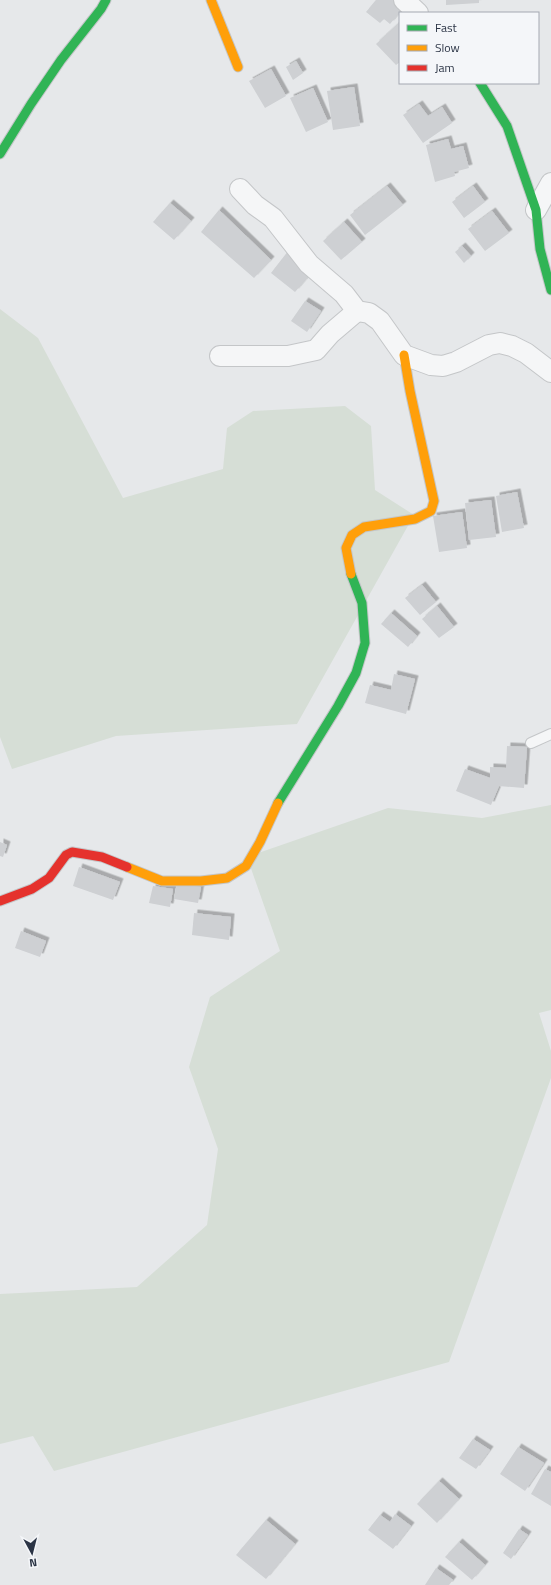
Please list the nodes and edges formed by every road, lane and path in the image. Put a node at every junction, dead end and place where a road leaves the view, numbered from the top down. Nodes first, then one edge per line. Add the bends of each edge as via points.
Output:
1 (106, 0) edge
2 (211, 0) edge
3 (404, 0) edge
4 (417, 12) edge
5 (238, 67) dead end
6 (481, 84) edge
7 (0, 156) edge
8 (551, 183) edge
9 (240, 189) dead end
10 (536, 210) junction
11 (551, 290) edge
12 (357, 311) junction
13 (404, 355) junction
14 (220, 356) dead end
15 (551, 372) edge
16 (551, 734) edge
17 (531, 743) dead end
18 (0, 901) edge

1 - 7 street via 30,104
2 - 5 street
3 - 4 street
6 - 10 street via 506,126
8 - 10 street
9 - 12 street via 255,205 273,218 309,264 344,294
10 - 11 street via 540,249
12 - 13 street via 369,313 380,321
12 - 14 street via 316,350 288,356
13 - 15 street via 431,365 442,366 456,362 489,345 500,343 526,353
13 - 18 street via 434,501 431,511 415,519 364,527 352,535 346,548 351,574 362,603 364,643 356,673 276,807 246,866 227,878 162,881 102,857 72,852 66,855 48,878 32,889
16 - 17 lane

